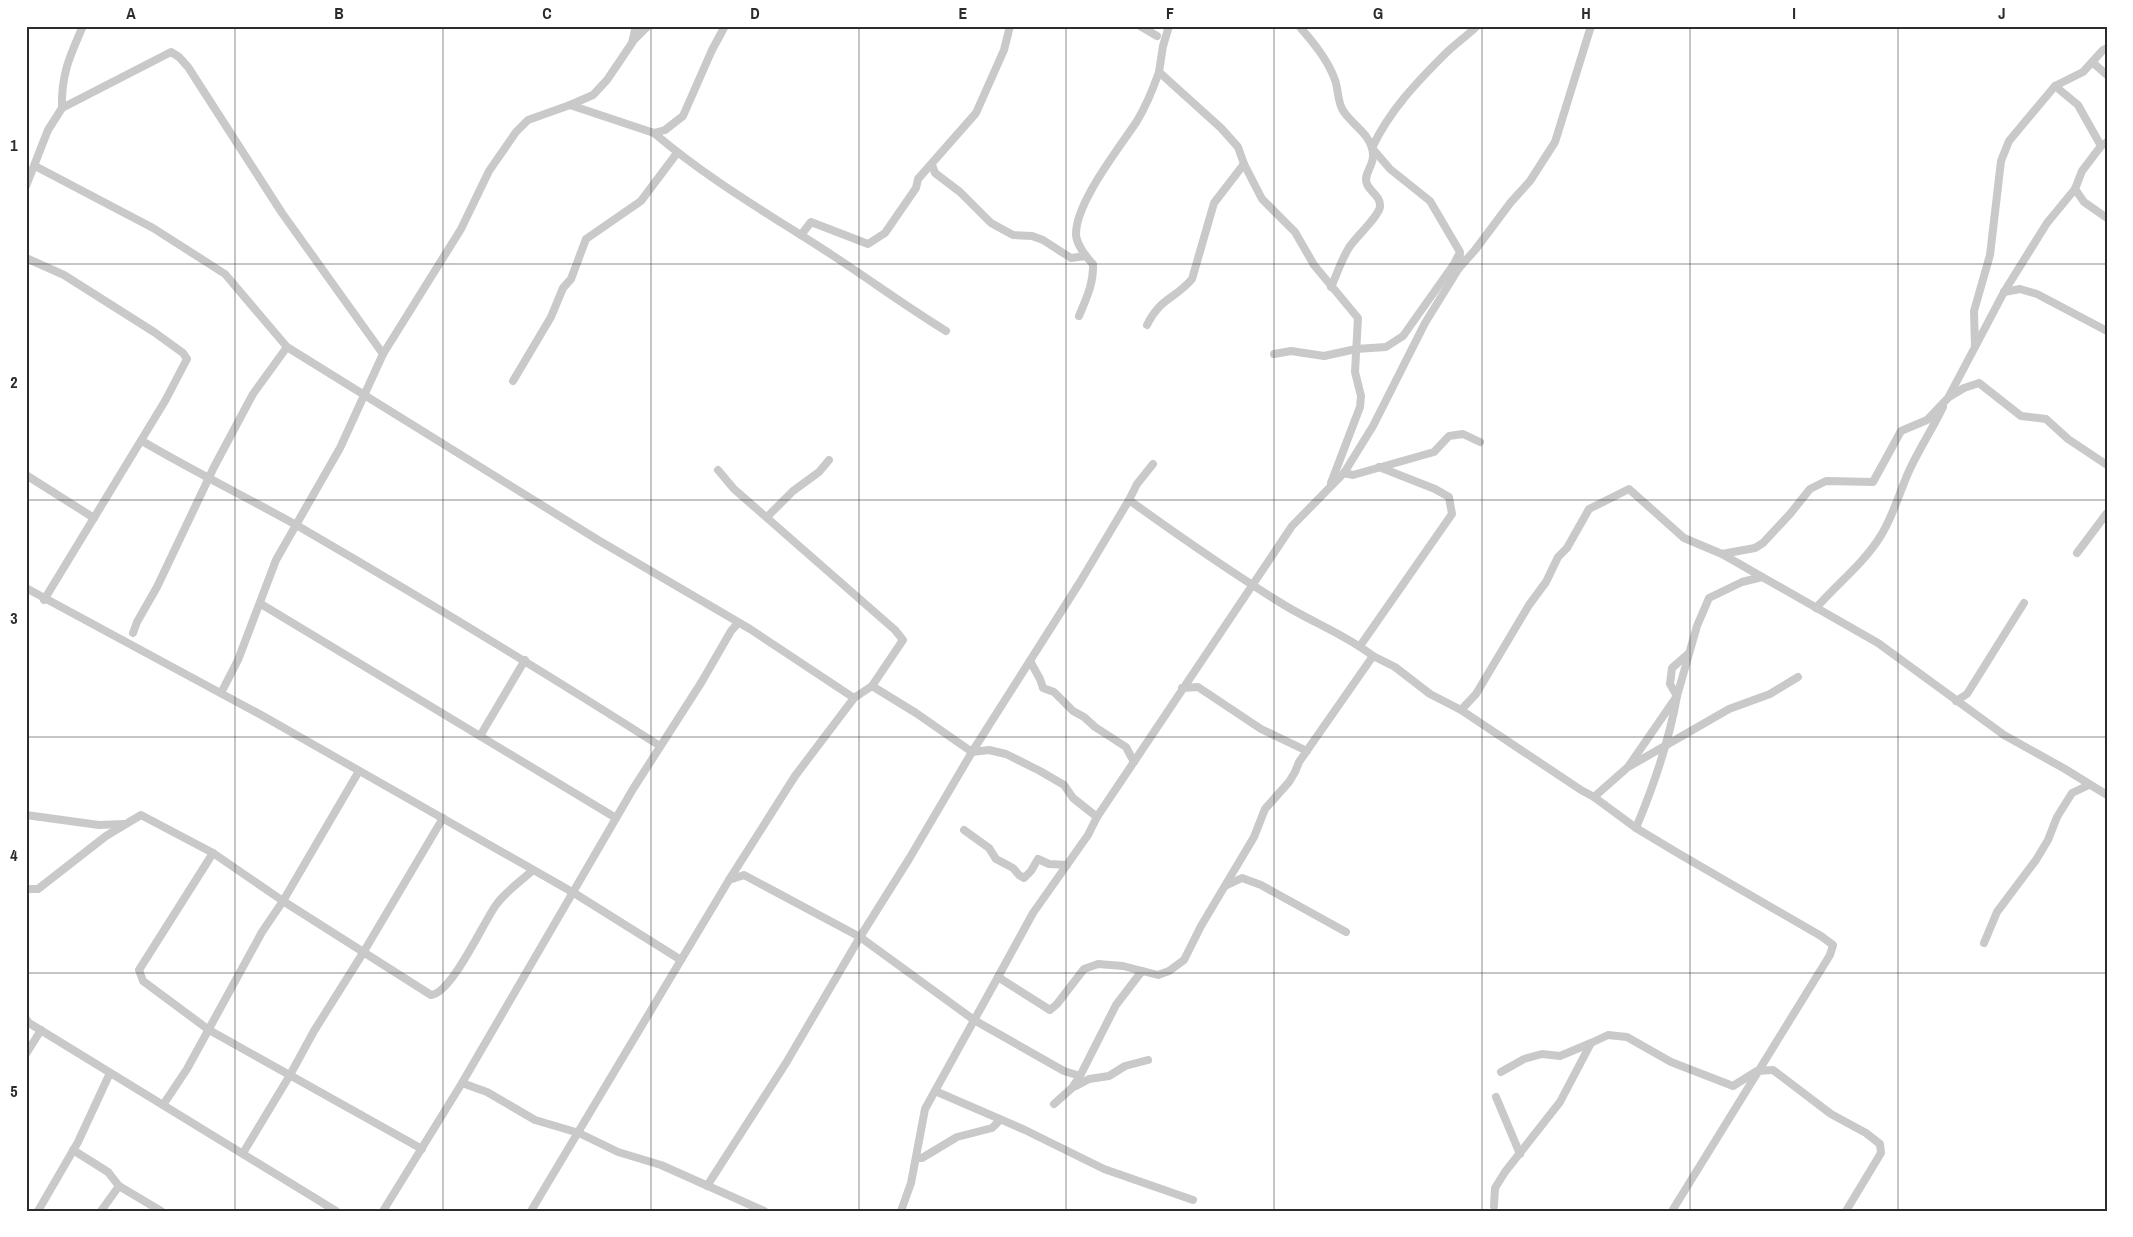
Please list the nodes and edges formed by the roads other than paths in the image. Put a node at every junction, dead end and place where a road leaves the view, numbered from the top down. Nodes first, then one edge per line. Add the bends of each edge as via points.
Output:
1 (83, 26) edge
2 (636, 26) edge
3 (648, 26) edge
4 (725, 26) edge
5 (1010, 26) edge
6 (1140, 26) edge
7 (1169, 26) edge
8 (1299, 26) edge
9 (1477, 26) edge
10 (1591, 26) edge
11 (1157, 36) dead end
12 (632, 43) junction
13 (2107, 48) edge
14 (2092, 62) junction
15 (1159, 72) junction
16 (2107, 75) edge
17 (2056, 86) junction
18 (570, 105) junction
19 (62, 108) junction
20 (654, 133) junction
21 (2104, 144) edge
22 (1372, 148) junction
23 (677, 153) junction
24 (1244, 164) junction
25 (932, 165) junction
26 (35, 166) junction
27 (26, 186) edge
28 (2075, 189) junction
29 (2107, 218) edge
30 (801, 235) junction
31 (1460, 252) junction
32 (1086, 256) junction
33 (26, 258) edge
34 (1459, 268) junction
35 (1330, 287) junction
36 (2004, 292) junction
37 (1078, 316) dead end
38 (1147, 325) dead end
39 (946, 331) dead end
40 (2107, 331) edge
41 (287, 347) junction
42 (1975, 347) junction
43 (1356, 349) junction
44 (383, 354) junction
45 (1274, 354) dead end
46 (513, 382) dead end
47 (364, 396) junction
48 (1948, 398) junction
49 (142, 440) junction
50 (1480, 442) dead end
51 (829, 460) dead end
52 (1153, 464) dead end
53 (2107, 465) edge
54 (1379, 467) junction
55 (718, 470) dead end
56 (1344, 472) junction
57 (26, 475) edge
58 (210, 479) junction
59 (1329, 488) junction
60 (1129, 500) junction
61 (2107, 513) edge
62 (767, 517) junction
63 (94, 518) junction
64 (296, 525) junction
65 (2077, 553) dead end
66 (1722, 554) junction
67 (1762, 577) junction
68 (1253, 585) junction
69 (26, 588) edge
70 (44, 600) junction
71 (2024, 603) dead end
72 (261, 604) junction
73 (1816, 608) junction
74 (738, 623) junction
75 (133, 633) dead end
76 (1360, 646) junction
77 (1689, 654) junction
78 (1373, 656) junction
79 (525, 660) junction
80 (1030, 661) junction
81 (1798, 677) dead end
82 (872, 686) junction
83 (1182, 688) junction
84 (221, 693) junction
85 (1677, 696) junction
86 (854, 698) junction
87 (1956, 701) junction
88 (1461, 710) junction
89 (480, 736) junction
90 (660, 746) junction
91 (1667, 746) junction
92 (1307, 751) junction
93 (972, 752) junction
94 (1134, 762) junction
95 (1628, 767) junction
96 (359, 771) junction
97 (2089, 785) junction
98 (2107, 795) edge
99 (1594, 797) junction
100 (26, 815) edge
101 (1097, 817) junction
102 (442, 818) junction
103 (616, 818) junction
104 (125, 824) junction
105 (1636, 828) junction
106 (964, 830) dead end
107 (213, 853) junction
108 (1067, 865) junction
109 (533, 870) junction
110 (729, 880) junction
111 (1225, 886) junction
112 (26, 889) edge
113 (574, 893) junction
114 (283, 901) junction
115 (1346, 932) dead end
116 (860, 937) junction
117 (1984, 943) dead end
118 (363, 953) junction
119 (681, 960) junction
120 (1142, 971) junction
121 (998, 977) junction
122 (26, 1019) edge
123 (974, 1020) junction
124 (42, 1030) junction
125 (209, 1030) junction
126 (1591, 1043) junction
127 (26, 1054) edge
128 (1148, 1060) dead end
129 (1757, 1071) junction
130 (1501, 1072) dead end
131 (110, 1073) junction
132 (290, 1075) junction
133 (1080, 1076) junction
134 (462, 1083) junction
135 (1072, 1088) junction
136 (935, 1091) junction
137 (1496, 1097) dead end
138 (1054, 1104) dead end
139 (163, 1105) junction
140 (1000, 1120) junction
141 (579, 1133) junction
142 (422, 1149) junction
143 (73, 1150) junction
144 (242, 1153) junction
145 (1520, 1154) junction
146 (916, 1158) junction
147 (119, 1186) junction
148 (707, 1186) junction
149 (1193, 1200) dead end
150 (1494, 1206) dead end
151 (38, 1211) edge
152 (101, 1211) edge
153 (161, 1211) edge
154 (336, 1211) edge
155 (383, 1211) edge
156 (531, 1211) edge
157 (764, 1211) edge
158 (902, 1211) edge
159 (1672, 1211) edge
160 (1846, 1211) edge

1 - 19 street via 65,68
2 - 12 street
3 - 12 street
4 - 20 street via 683,116 665,130
5 - 25 street via 1004,50 976,113
6 - 11 street
7 - 15 street
8 - 22 street via 1328,66 1344,111
9 - 22 street via 1400,101
10 - 34 street via 1555,142 1530,181
12 - 18 street via 593,95
13 - 14 street
14 - 16 street
14 - 17 street via 2083,72
15 - 24 street via 1221,128 1238,147
15 - 32 street via 1136,121 1087,199 1078,221 1076,236
17 - 21 street via 2078,105
17 - 42 street via 2009,141 2001,161 1990,255 1974,311
18 - 20 street
18 - 44 street via 528,120 516,132 489,171 461,229
19 - 26 street via 48,130
19 - 44 street via 171,52 179,57 282,213
20 - 23 street
21 - 28 street via 2082,171
22 - 31 street via 1390,169 1430,201
22 - 35 street via 1374,161 1366,175 1367,185 1376,194 1379,209 1350,246
23 - 30 street
23 - 46 street via 641,201 586,239 571,279 563,288 551,317
24 - 35 street via 1262,199 1295,232
24 - 38 street via 1214,203 1192,279 1154,311
25 - 30 street via 918,179 916,188 885,234 868,244 811,222
25 - 32 street via 935,173 991,223 1013,235 1043,240 1071,258
26 - 27 street
26 - 41 street via 153,228 225,274
28 - 29 street via 2084,202
28 - 36 street via 2047,223
30 - 39 street
31 - 34 street
31 - 43 street via 1403,336 1386,347
32 - 37 street via 1094,264 1094,273
33 - 49 street via 64,275 184,353 187,359
34 - 56 street via 1425,323 1373,426
35 - 43 street via 1358,318
36 - 40 street via 2020,289 2037,294
36 - 42 street
41 - 47 street
41 - 58 street via 253,394
42 - 48 street
43 - 45 street via 1324,356 1291,351
43 - 59 street via 1355,372 1361,396 1360,407
44 - 47 street
47 - 64 street via 340,448
47 - 74 street
48 - 53 street via 1979,383 2020,416 2046,419 2068,439
48 - 66 street via 1927,420 1901,431 1872,482 1826,481 1810,489 1755,548
48 - 73 street via 1909,470 1880,537 1858,566
49 - 58 street
49 - 63 street
50 - 54 street via 1463,434 1449,436 1434,452
51 - 62 street
52 - 60 street
54 - 56 street via 1353,475
54 - 76 street via 1449,497 1452,514
55 - 62 street via 734,489
56 - 59 street
57 - 63 street
58 - 64 street
58 - 75 street
59 - 68 street via 1292,526
60 - 68 street
60 - 80 street
61 - 65 street
62 - 82 street via 903,640
63 - 70 street
64 - 72 street via 276,560
64 - 79 street
66 - 67 street
66 - 88 street via 1684,538 1629,489 1589,509 1476,694
67 - 73 street
67 - 77 street via 1742,582 1709,598
68 - 76 street via 1281,604
68 - 83 street
69 - 70 street
70 - 84 street
71 - 87 street via 1967,694
72 - 84 street
72 - 89 street
73 - 87 street via 1878,643
74 - 86 street
74 - 90 street
76 - 78 street
77 - 85 street
77 - 85 street via 1672,668 1670,684
78 - 88 street via 1395,667 1430,694
78 - 92 street
79 - 89 street
79 - 90 street
80 - 93 street
80 - 94 street via 1043,688 1054,692 1073,712 1126,747
81 - 91 street via 1770,694 1729,709
82 - 86 street
82 - 93 street
83 - 92 street via 1198,687 1262,729
83 - 94 street
84 - 96 street
85 - 91 street
85 - 95 street
86 - 110 street via 795,776
87 - 97 street via 2004,735
88 - 99 street
89 - 103 street
90 - 103 street
91 - 95 street
91 - 105 street
92 - 111 street via 1289,782 1266,809
93 - 101 street via 988,750 1006,754 1040,771 1064,785 1072,798
93 - 116 street via 910,860
94 - 101 street
95 - 99 street
96 - 102 street
96 - 114 street
97 - 98 street
97 - 117 street via 2072,793 2036,860 1997,912
99 - 105 street
100 - 104 street via 99,825
101 - 108 street
102 - 109 street
102 - 118 street
103 - 113 street
104 - 107 street via 141,815
104 - 112 street via 38,889
105 - 129 street via 1833,945 1830,955
106 - 108 street via 989,848 996,859 1024,878 1038,859 1049,864
107 - 114 street
107 - 125 street via 139,970 143,981
108 - 121 street via 1033,913
109 - 113 street
109 - 118 street via 496,904 458,971 435,995 426,993
110 - 116 street via 744,874
110 - 119 street
111 - 115 street via 1242,878 1261,885
111 - 120 street via 1184,960 1158,975
113 - 119 street
113 - 134 street
114 - 118 street
114 - 125 street via 262,932
116 - 123 street
116 - 148 street via 786,1063
118 - 132 street
119 - 141 street
120 - 121 street via 1098,964 1084,969 1050,1010
120 - 133 street via 1116,1006
121 - 123 street
122 - 124 street
123 - 133 street via 1064,1071
123 - 136 street
124 - 127 street
124 - 131 street
125 - 132 street
125 - 139 street
126 - 129 street via 1608,1035 1627,1037 1672,1062 1733,1086
126 - 130 street via 1560,1056 1542,1054 1524,1059
126 - 145 street via 1560,1102
128 - 135 street via 1125,1066 1109,1076 1090,1078
129 - 159 street
129 - 160 street via 1774,1070 1831,1114 1880,1144 1881,1152
131 - 139 street
131 - 143 street
132 - 142 street
132 - 144 street
133 - 135 street
134 - 141 street via 488,1092 535,1120
134 - 142 street
135 - 138 street
136 - 140 street
136 - 146 street via 925,1109
137 - 145 street
139 - 144 street
140 - 146 street via 992,1128 957,1137 922,1158
140 - 149 street via 1104,1169
141 - 148 street via 618,1152
141 - 156 street
142 - 155 street
143 - 147 street via 108,1172
143 - 151 street
144 - 154 street
145 - 150 street via 1495,1188
146 - 158 street
147 - 152 street
147 - 153 street
148 - 157 street

